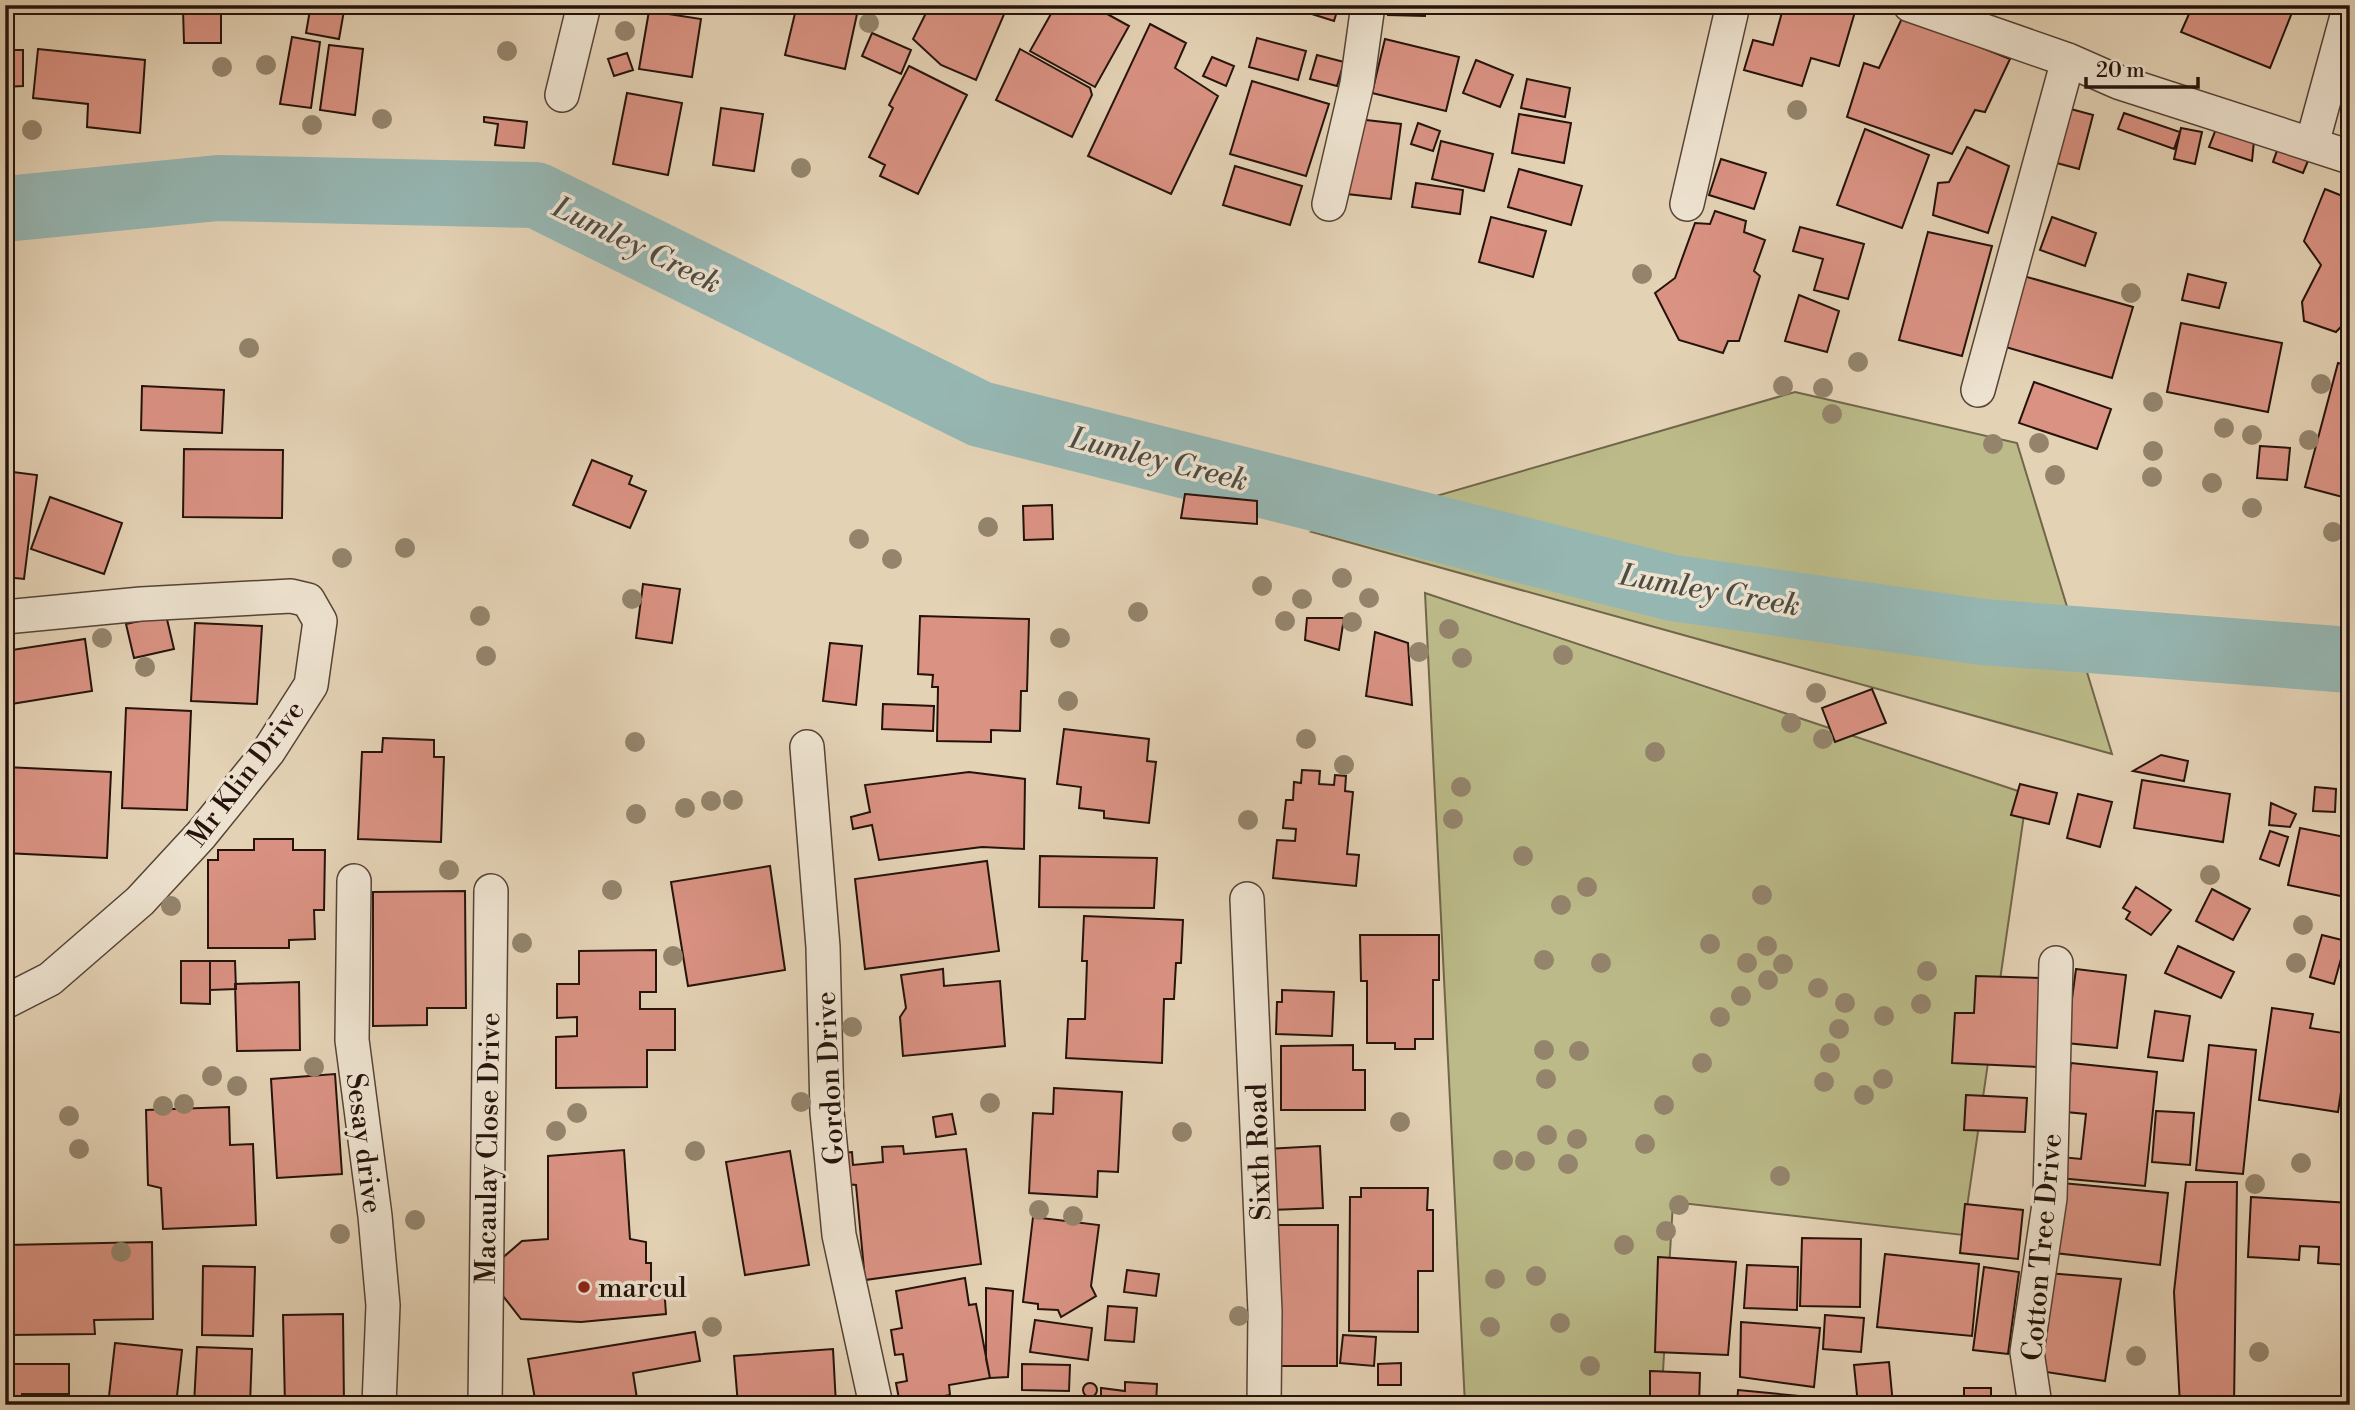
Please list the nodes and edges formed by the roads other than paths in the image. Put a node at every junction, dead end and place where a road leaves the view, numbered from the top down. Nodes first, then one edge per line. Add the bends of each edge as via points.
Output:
1 (584, 5) edge
2 (1368, 5) edge
3 (1733, 5) edge
4 (1910, 5) edge
5 (2350, 5) edge
6 (2068, 60) junction
7 (562, 95) dead end
8 (2312, 144) junction
9 (2350, 157) edge
10 (1329, 204) dead end
11 (1687, 204) dead end
12 (1978, 390) dead end
13 (5, 617) edge
14 (807, 747) dead end
15 (354, 881) dead end
16 (491, 891) dead end
17 (1247, 899) dead end
18 (2056, 963) dead end
19 (5, 1002) edge
20 (379, 1405) edge
21 (485, 1405) edge
22 (876, 1405) edge
23 (1264, 1405) edge
24 (2035, 1405) edge

1 - 7 street
2 - 10 street via 1357,84
3 - 11 street
4 - 6 street
5 - 8 street
6 - 8 street via 2118,82
6 - 12 street
8 - 9 street
13 - 19 street, Mr Klin Drive via 291,596 308,600 320,621 311,685 268,752 201,835 140,901 50,979
14 - 22 street, Gordon Drive via 823,947 827,1112 839,1235
15 - 20 street, Sesay drive via 352,1040 383,1305
16 - 21 street, Macaulay Close Drive
17 - 23 street, Sixth Road via 1265,1312
18 - 24 street, Cotton Tree Drive via 2050,1198 2027,1352

